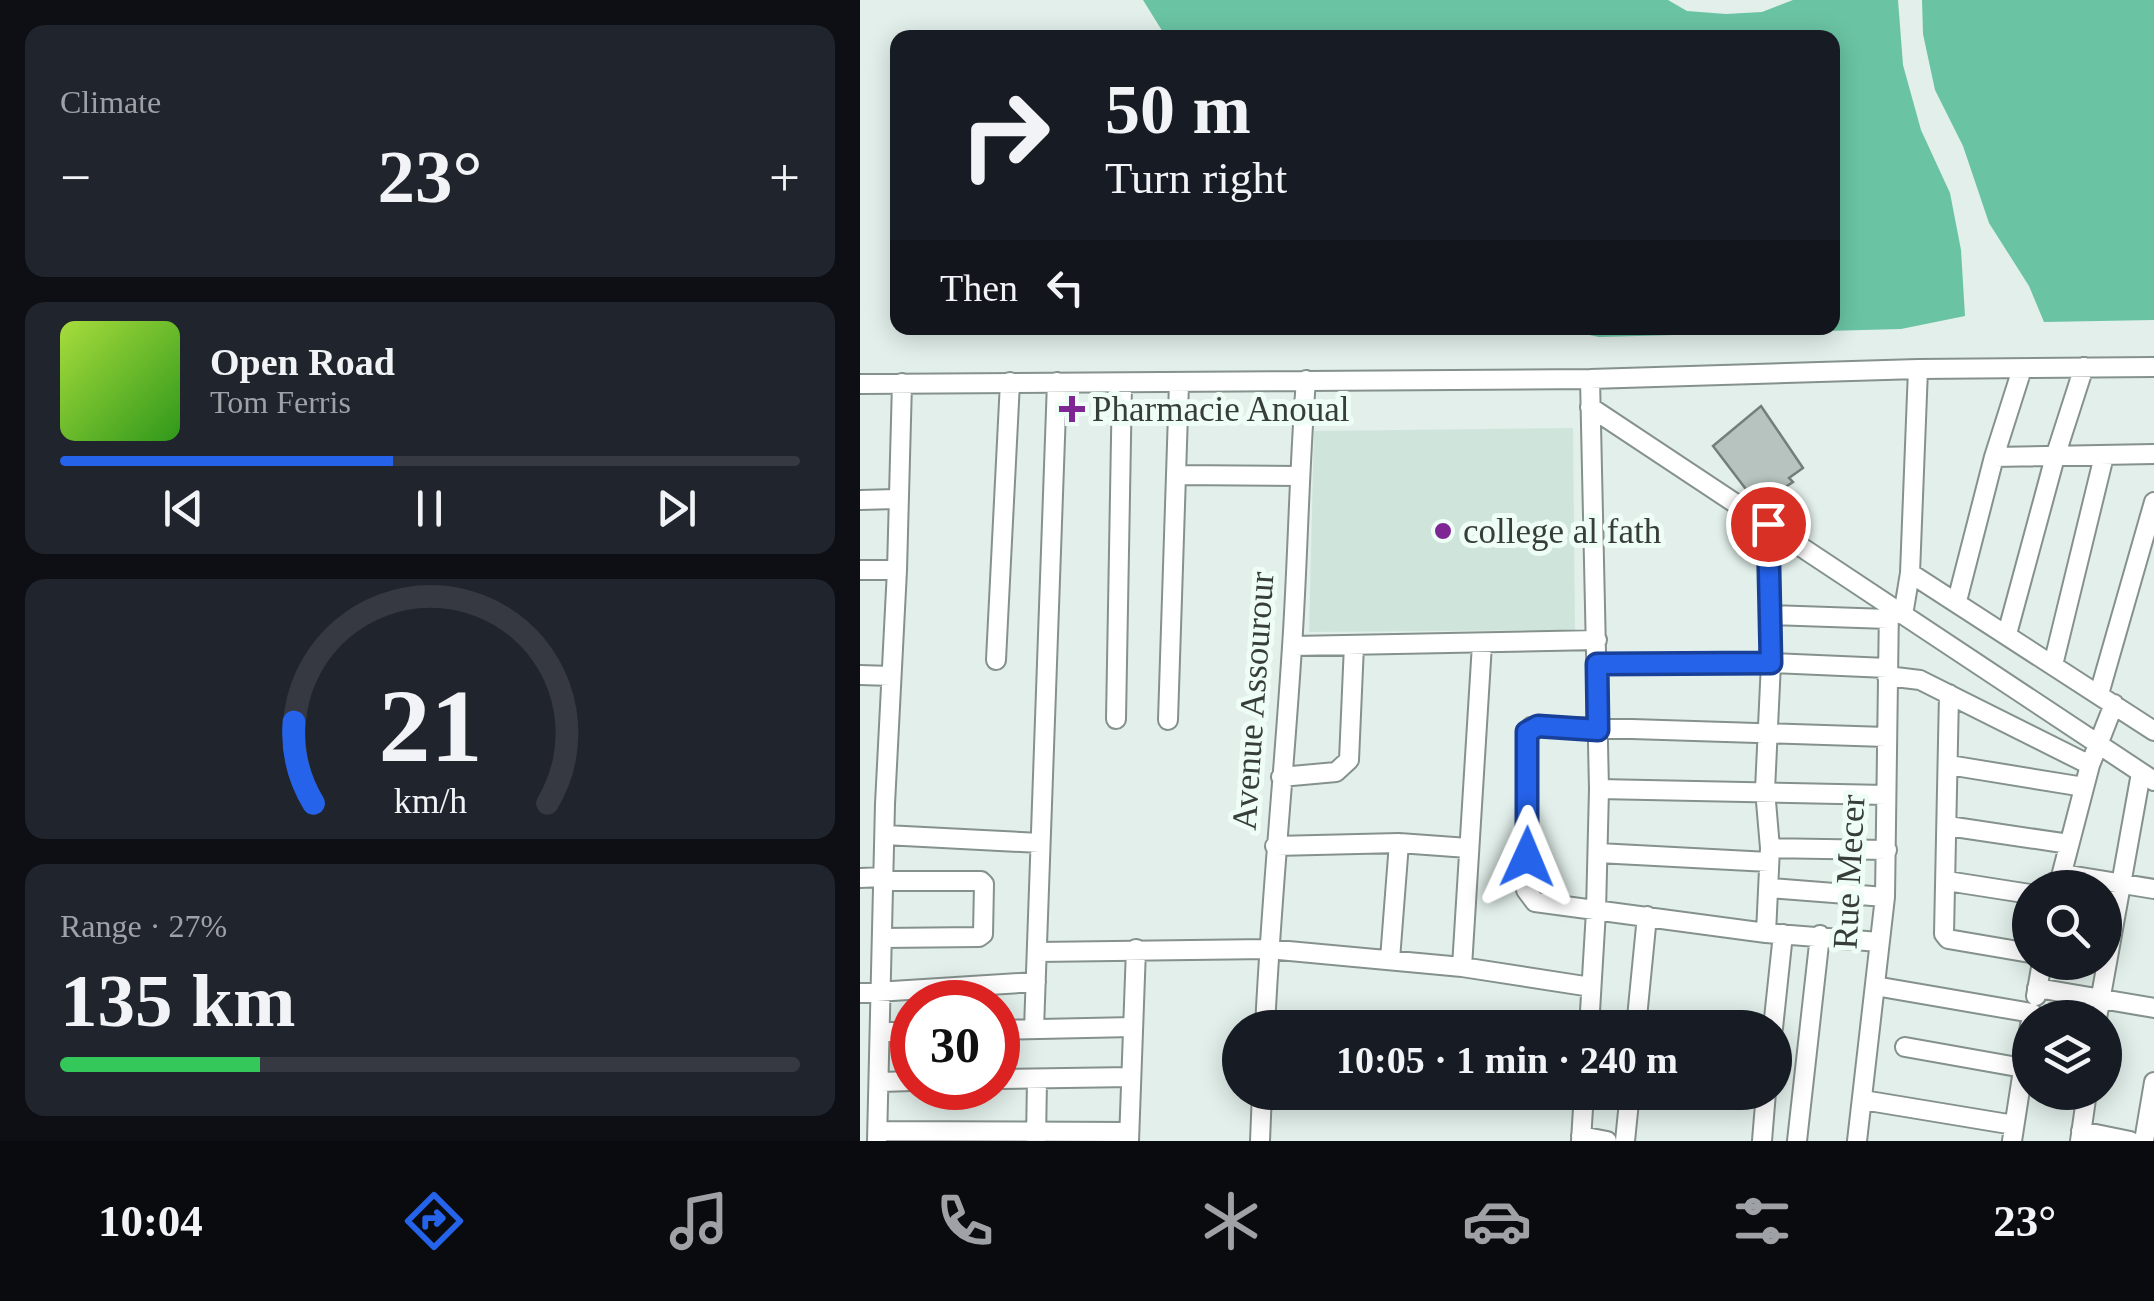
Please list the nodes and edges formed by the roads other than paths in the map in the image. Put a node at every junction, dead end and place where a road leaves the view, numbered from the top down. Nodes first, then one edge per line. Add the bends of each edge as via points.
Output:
1 (2084, 367) junction
2 (2154, 367) edge
3 (2022, 368) junction
4 (1918, 370) junction
5 (1306, 380) junction
6 (1590, 380) junction
7 (1010, 382) junction
8 (1057, 382) junction
9 (1179, 382) junction
10 (902, 383) junction
11 (1122, 383) junction
12 (860, 384) edge
13 (1590, 407) junction
14 (2154, 454) edge
15 (2104, 456) junction
16 (1994, 457) junction
17 (2055, 457) junction
18 (1176, 475) junction
19 (1299, 476) junction
20 (896, 498) junction
21 (860, 500) edge
22 (2154, 502) edge
23 (1768, 524) junction
24 (860, 570) edge
25 (897, 570) junction
26 (1910, 573) junction
27 (1957, 601) junction
28 (1893, 613) junction
29 (1770, 614) junction
30 (2007, 634) junction
31 (1596, 640) junction
32 (1482, 644) junction
33 (1354, 645) junction
34 (1292, 646) junction
35 (996, 660) dead end
36 (1771, 663) junction
37 (1597, 664) junction
38 (2053, 665) junction
39 (1887, 672) junction
40 (860, 676) edge
41 (890, 676) junction
42 (1950, 694) junction
43 (2106, 699) junction
44 (1116, 718) dead end
45 (1168, 720) dead end
46 (1598, 730) junction
47 (2154, 730) edge
48 (1766, 736) junction
49 (1886, 738) junction
50 (2099, 746) junction
51 (1949, 765) junction
52 (2090, 765) junction
53 (1281, 777) junction
54 (2148, 777) edge
55 (2084, 787) junction
56 (1598, 789) junction
57 (1765, 790) junction
58 (1886, 795) junction
59 (1948, 826) junction
60 (885, 836) junction
61 (1040, 843) junction
62 (1398, 843) junction
63 (2069, 844) junction
64 (1275, 846) junction
65 (1468, 848) junction
66 (1887, 850) junction
67 (1598, 853) junction
68 (1770, 855) junction
69 (2062, 870) edge
70 (2122, 876) edge
71 (860, 878) edge
72 (883, 879) junction
73 (1947, 881) junction
74 (2122, 884) edge
75 (1770, 888) junction
76 (2154, 889) edge
77 (2012, 891) edge
78 (1884, 897) junction
79 (1596, 911) junction
80 (1647, 916) junction
81 (1775, 934) junction
82 (1820, 935) junction
83 (882, 938) junction
84 (1879, 942) junction
85 (1136, 949) junction
86 (1268, 949) junction
87 (2012, 950) edge
88 (1037, 952) junction
89 (1390, 959) junction
90 (1462, 967) junction
91 (2039, 980) edge
92 (1036, 982) junction
93 (1876, 986) junction
94 (1591, 987) junction
95 (2037, 988) junction
96 (860, 993) edge
97 (881, 993) junction
98 (2035, 1000) edge
99 (2074, 1000) edge
100 (2122, 1008) edge
101 (2154, 1008) edge
102 (1266, 1010) edge
103 (1589, 1010) edge
104 (1638, 1010) edge
105 (1773, 1010) edge
106 (2012, 1014) edge
107 (1134, 1027) junction
108 (1034, 1028) junction
109 (1020, 1029) edge
110 (882, 1032) junction
111 (890, 1032) edge
112 (1905, 1047) dead end
113 (2012, 1066) edge
114 (1132, 1077) junction
115 (1020, 1078) edge
116 (1037, 1078) junction
117 (2154, 1082) edge
118 (890, 1084) edge
119 (881, 1085) junction
120 (860, 1086) edge
121 (1863, 1100) junction
122 (1261, 1110) edge
123 (1583, 1110) edge
124 (1629, 1110) edge
125 (1765, 1110) edge
126 (2085, 1110) edge
127 (2148, 1130) edge
128 (2013, 1133) edge
129 (878, 1136) edge
130 (1036, 1136) edge
131 (2081, 1136) edge
132 (1129, 1137) edge
133 (1581, 1139) edge
134 (1260, 1141) edge
135 (1607, 1141) edge
136 (1626, 1141) edge
137 (1762, 1141) edge
138 (1798, 1141) edge
139 (1857, 1141) edge
140 (2130, 1141) edge

1 - 2 street
1 - 3 street
1 - 17 street
3 - 4 street
3 - 16 street
4 - 6 street
4 - 26 street, Rue Mecer
5 - 6 street
5 - 9 street
5 - 19 street, Avenue Assourour
6 - 13 street
7 - 8 street
7 - 10 street
7 - 35 street
8 - 11 street
8 - 61 street
9 - 11 street
9 - 18 street
10 - 12 street
10 - 20 street
11 - 44 street
13 - 23 street
13 - 31 street
14 - 15 street
15 - 17 street
15 - 38 street
16 - 17 street
16 - 27 street
17 - 30 street
18 - 19 street
18 - 45 street
19 - 34 street, Avenue Assourour
20 - 21 street
20 - 25 street
22 - 43 street
23 - 28 street
23 - 29 street
24 - 25 street
25 - 41 street
26 - 27 street
26 - 28 street, Rue Mecer
27 - 30 street
28 - 29 street
28 - 39 street, Rue Mecer
28 - 50 street
29 - 36 street
30 - 38 street
31 - 32 street
31 - 37 street
32 - 33 street
32 - 65 street
33 - 34 street
33 - 53 street via 1349,760 1336,772
34 - 53 street, Avenue Assourour
36 - 37 street
36 - 39 street
36 - 48 street
37 - 46 street
38 - 43 street
39 - 42 street
39 - 49 street, Rue Mecer
40 - 41 street
41 - 60 street
42 - 51 street
42 - 52 street
43 - 47 street
43 - 50 street
46 - 48 street
46 - 56 street
46 - 79 street via 1538,726 1526,736 1526,890 1542,905
48 - 49 street
48 - 57 street
49 - 58 street, Rue Mecer
50 - 52 street
50 - 54 street
51 - 55 street
51 - 59 street
52 - 55 street
53 - 64 street, Avenue Assourour
54 - 70 street
55 - 63 street
56 - 57 street
56 - 67 street
57 - 58 street
57 - 68 street
58 - 66 street, Rue Mecer
59 - 63 street
59 - 73 street
60 - 61 street
60 - 72 street
61 - 88 street
62 - 64 street
62 - 65 street
62 - 89 street
63 - 69 street
64 - 86 street, Avenue Assourour
65 - 90 street
66 - 68 street
66 - 78 street, Rue Mecer
67 - 68 street
67 - 79 street
68 - 75 street
71 - 72 street
72 - 83 street
72 - 83 street via 984,884 979,937
73 - 77 street
73 - 87 street via 1946,937
74 - 76 street
75 - 78 street
75 - 81 street
78 - 84 street, Rue Mecer
79 - 80 street
79 - 94 street
80 - 81 street
80 - 104 street
81 - 82 street
81 - 105 street
82 - 84 street
82 - 138 street
83 - 97 street
84 - 93 street, Rue Mecer
85 - 86 street
85 - 88 street
85 - 107 street
86 - 89 street
86 - 102 street, Avenue Assourour
88 - 92 street
89 - 90 street
90 - 94 street
91 - 95 street
92 - 97 street
92 - 108 street
93 - 106 street
93 - 121 street, Rue Mecer
94 - 103 street
95 - 98 street
95 - 99 street
96 - 97 street
97 - 110 street
100 - 101 street
107 - 108 street
107 - 114 street
108 - 109 street
110 - 111 street
110 - 119 street
112 - 113 street
114 - 116 street
114 - 132 street
115 - 116 street
116 - 130 street
117 - 127 street
118 - 119 street
119 - 120 street
119 - 129 street
121 - 128 street
121 - 139 street, Rue Mecer
122 - 134 street
123 - 133 street
124 - 136 street
125 - 137 street
126 - 131 street
129 - 130 street
130 - 132 street
131 - 140 street
133 - 135 street

